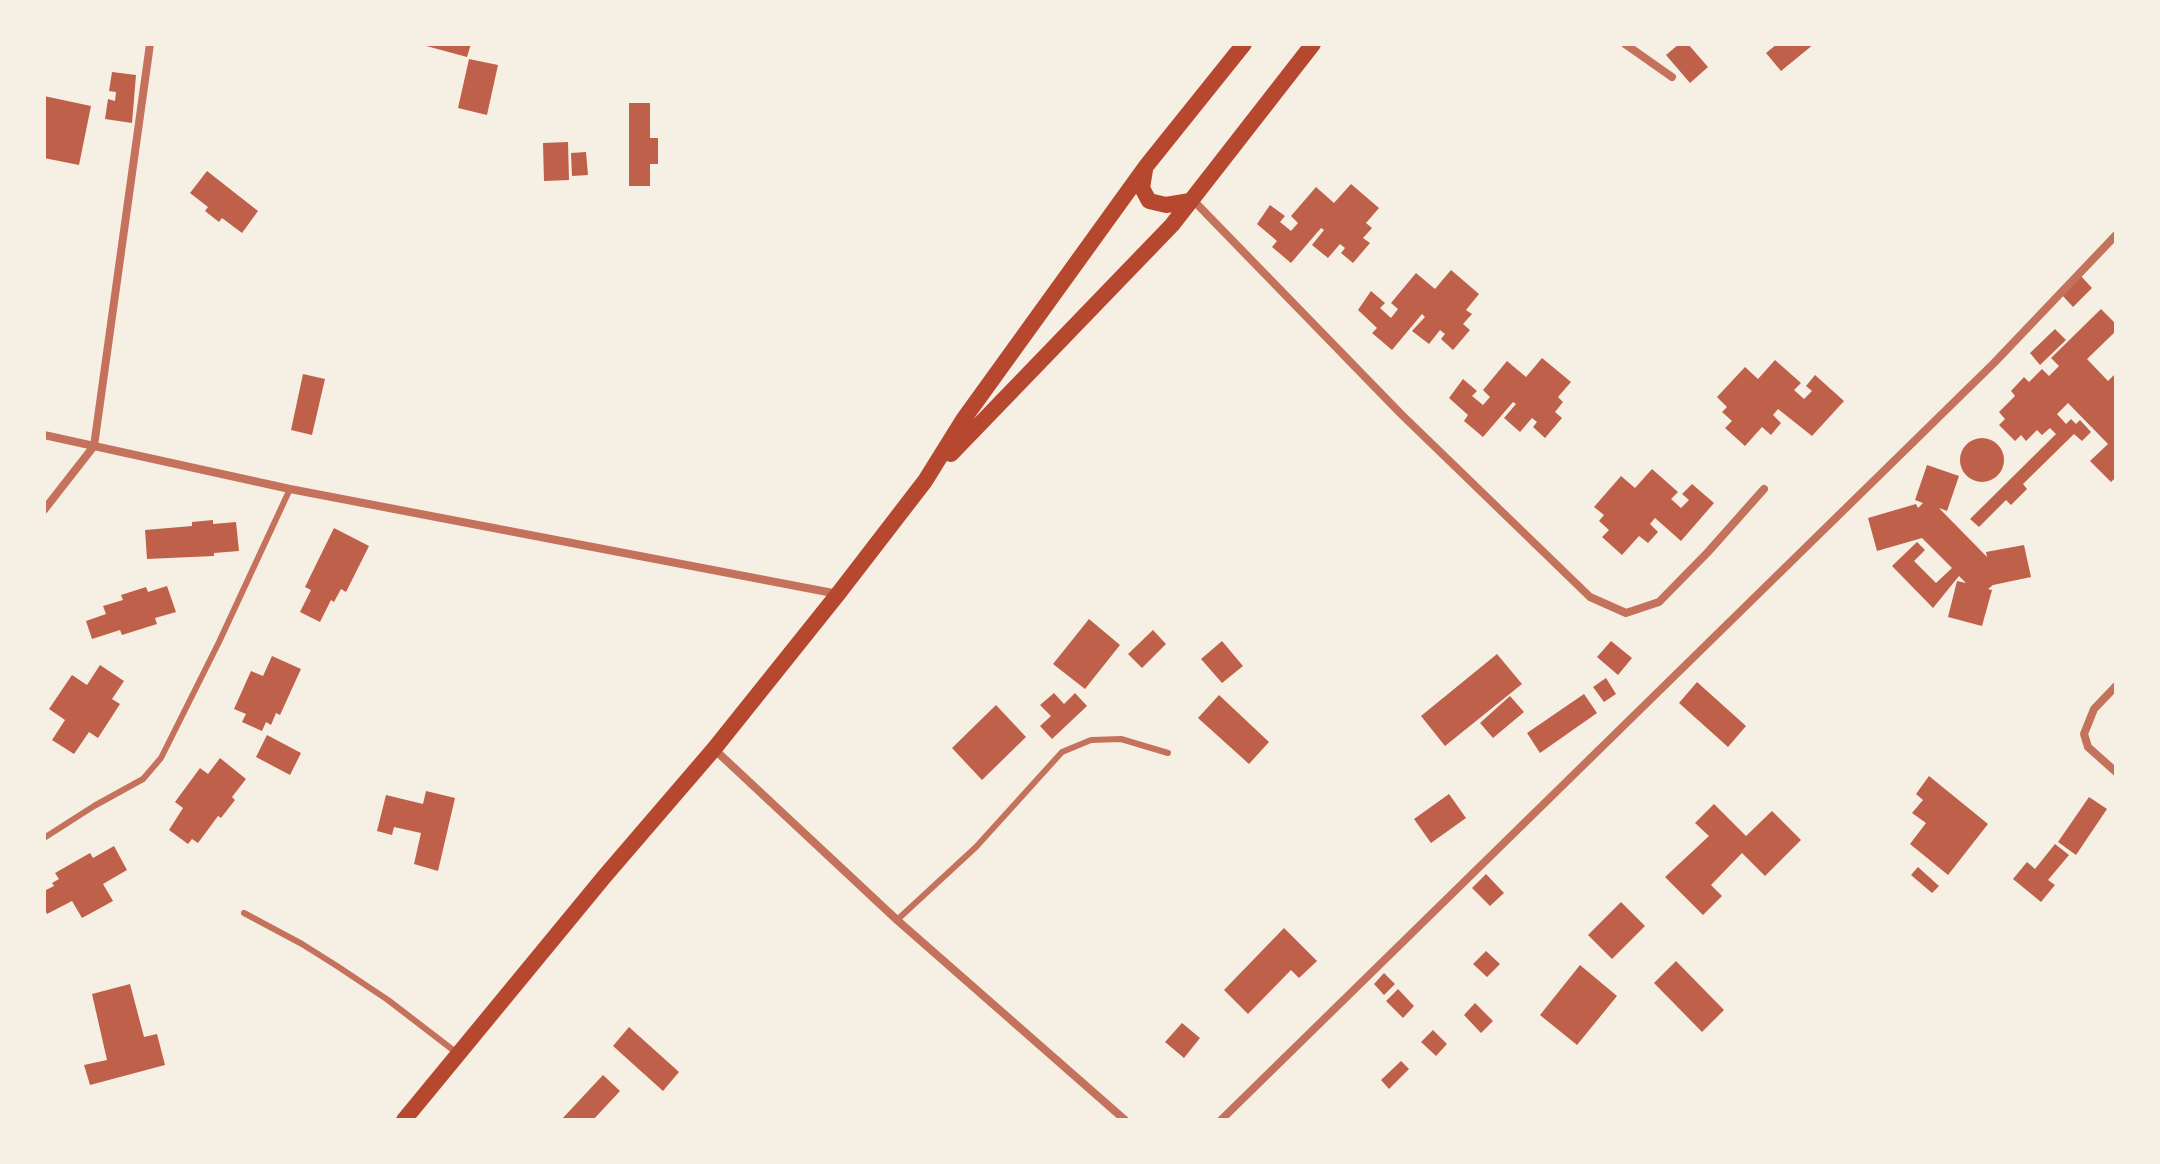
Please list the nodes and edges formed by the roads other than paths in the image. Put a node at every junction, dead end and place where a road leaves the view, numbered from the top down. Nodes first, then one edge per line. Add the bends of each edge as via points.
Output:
1 (150, 44) edge
2 (1244, 44) edge
3 (1313, 44) edge
4 (1625, 44) edge
5 (1672, 77) dead end
6 (1147, 165) junction
7 (1190, 200) junction
8 (2116, 235) edge
9 (44, 435) edge
10 (94, 446) junction
11 (925, 481) junction
12 (290, 489) junction
13 (1764, 489) dead end
14 (44, 510) edge
15 (838, 594) junction
16 (2116, 686) edge
17 (714, 749) junction
18 (1168, 753) dead end
19 (2116, 772) edge
20 (44, 838) edge
21 (244, 913) dead end
22 (897, 920) junction
23 (457, 1053) junction
24 (404, 1120) edge
25 (1125, 1120) edge
26 (1221, 1120) edge

1 - 10 street
2 - 6 main road
3 - 7 main road
4 - 5 street
6 - 7 main road via 1142,188 1149,201 1166,205
6 - 11 main road
7 - 11 main road via 1172,225
7 - 13 street via 1590,597 1626,613 1659,602
8 - 26 street via 1994,363
9 - 10 street
10 - 12 street
10 - 14 street
11 - 15 main road
12 - 15 street
12 - 20 lane via 161,758 143,779
15 - 17 main road
16 - 19 street via 2094,709 2084,734 2088,747
17 - 22 street
17 - 23 main road
18 - 22 lane via 1121,739 1091,740 1062,752 976,847
21 - 23 lane via 337,966
22 - 25 street
23 - 24 main road

